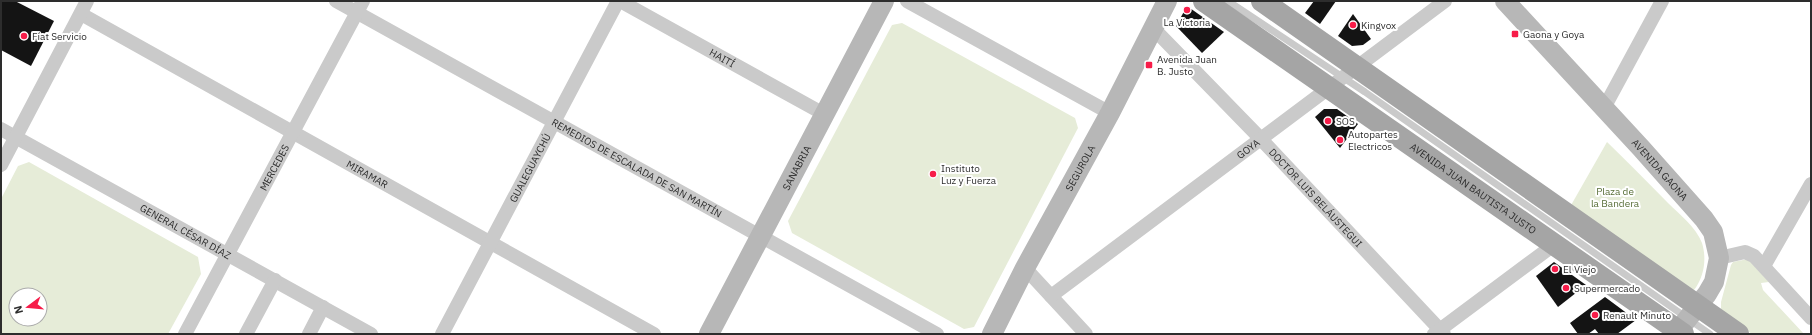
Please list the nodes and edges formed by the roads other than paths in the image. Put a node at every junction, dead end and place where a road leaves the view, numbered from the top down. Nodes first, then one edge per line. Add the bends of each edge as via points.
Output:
1 (87, 1) edge
2 (336, 1) edge
3 (619, 1) edge
4 (884, 1) edge
5 (907, 1) edge
6 (1167, 1) edge
7 (1204, 1) edge
8 (1228, 1) edge
9 (1262, 1) edge
10 (1445, 1) edge
11 (1505, 1) edge
12 (1662, 1) edge
13 (360, 7) edge
14 (81, 14) junction
15 (1153, 28) junction
16 (1344, 78) junction
17 (1604, 108) junction
18 (1110, 113) junction
19 (824, 114) junction
20 (554, 121) junction
21 (1, 129) edge
22 (292, 132) junction
23 (16, 137) junction
24 (1260, 138) junction
25 (1441, 146) junction
26 (1, 165) edge
27 (1811, 184) edge
28 (760, 235) junction
29 (491, 243) junction
30 (1555, 244) junction
31 (227, 254) junction
32 (1719, 258) junction
33 (1764, 266) junction
34 (1025, 268) junction
35 (275, 280) junction
36 (1051, 296) junction
37 (323, 307) junction
38 (1811, 318) edge
39 (1684, 325) edge
40 (1439, 333) edge
41 (185, 334) edge
42 (246, 334) edge
43 (309, 334) edge
44 (370, 334) edge
45 (442, 334) edge
46 (654, 334) edge
47 (709, 334) edge
48 (937, 334) edge
49 (992, 334) edge
50 (1086, 334) edge
51 (1710, 334) edge
52 (1738, 334) edge

1 - 14 street
2 - 13 street, REMEDIOS DE ESCALADA DE SAN MARTÍN
3 - 19 street, HAITÍ
3 - 20 street, GUALEGUAYCHÚ
4 - 19 street, SANABRIA
5 - 18 street
6 - 15 street, SEGUROLA
7 - 16 main road, AVENIDA JUAN BAUTISTA JUSTO
8 - 16 lane
9 - 16 main road, AVENIDA JUAN BAUTISTA JUSTO
10 - 16 street, GOYA
11 - 17 street, AVENIDA GAONA
12 - 17 street
13 - 20 street, REMEDIOS DE ESCALADA DE SAN MARTÍN
13 - 22 street, MERCEDES
14 - 22 street, MIRAMAR
14 - 23 street
15 - 18 street, SEGUROLA
15 - 24 street, DOCTOR LUIS BELÁUSTEGUI
16 - 24 street, GOYA
16 - 25 lane
16 - 25 lane via 1366,83 1419,122
16 - 30 main road, AVENIDA JUAN BAUTISTA JUSTO
16 - 39 main road, AVENIDA JUAN BAUTISTA JUSTO
17 - 32 street, AVENIDA GAONA via 1707,223 1716,240
18 - 34 street, SEGUROLA
19 - 28 street, SANABRIA
20 - 28 street, REMEDIOS DE ESCALADA DE SAN MARTÍN
20 - 29 street, GUALEGUAYCHÚ
21 - 23 street, GENERAL CÉSAR DÍAZ
22 - 29 street, MIRAMAR
22 - 31 street, MERCEDES
23 - 26 street
23 - 31 street, GENERAL CÉSAR DÍAZ
24 - 36 street, GOYA
24 - 40 street, DOCTOR LUIS BELÁUSTEGUI
25 - 39 lane
27 - 33 street
28 - 47 street, SANABRIA
28 - 48 street, REMEDIOS DE ESCALADA DE SAN MARTÍN
29 - 45 street, GUALEGUAYCHÚ
29 - 46 street, MIRAMAR
30 - 39 main road, AVENIDA JUAN BAUTISTA JUSTO
30 - 40 street
31 - 35 street, GENERAL CÉSAR DÍAZ
31 - 41 street, MERCEDES
32 - 33 street via 1745,252 1754,256
32 - 39 street via 1714,282
33 - 38 street
34 - 36 street
34 - 49 street, SEGUROLA
35 - 37 street, GENERAL CÉSAR DÍAZ
35 - 42 street
36 - 50 street
37 - 43 street
37 - 44 street, GENERAL CÉSAR DÍAZ
39 - 51 lane
39 - 52 main road, AVENIDA JUAN BAUTISTA JUSTO

